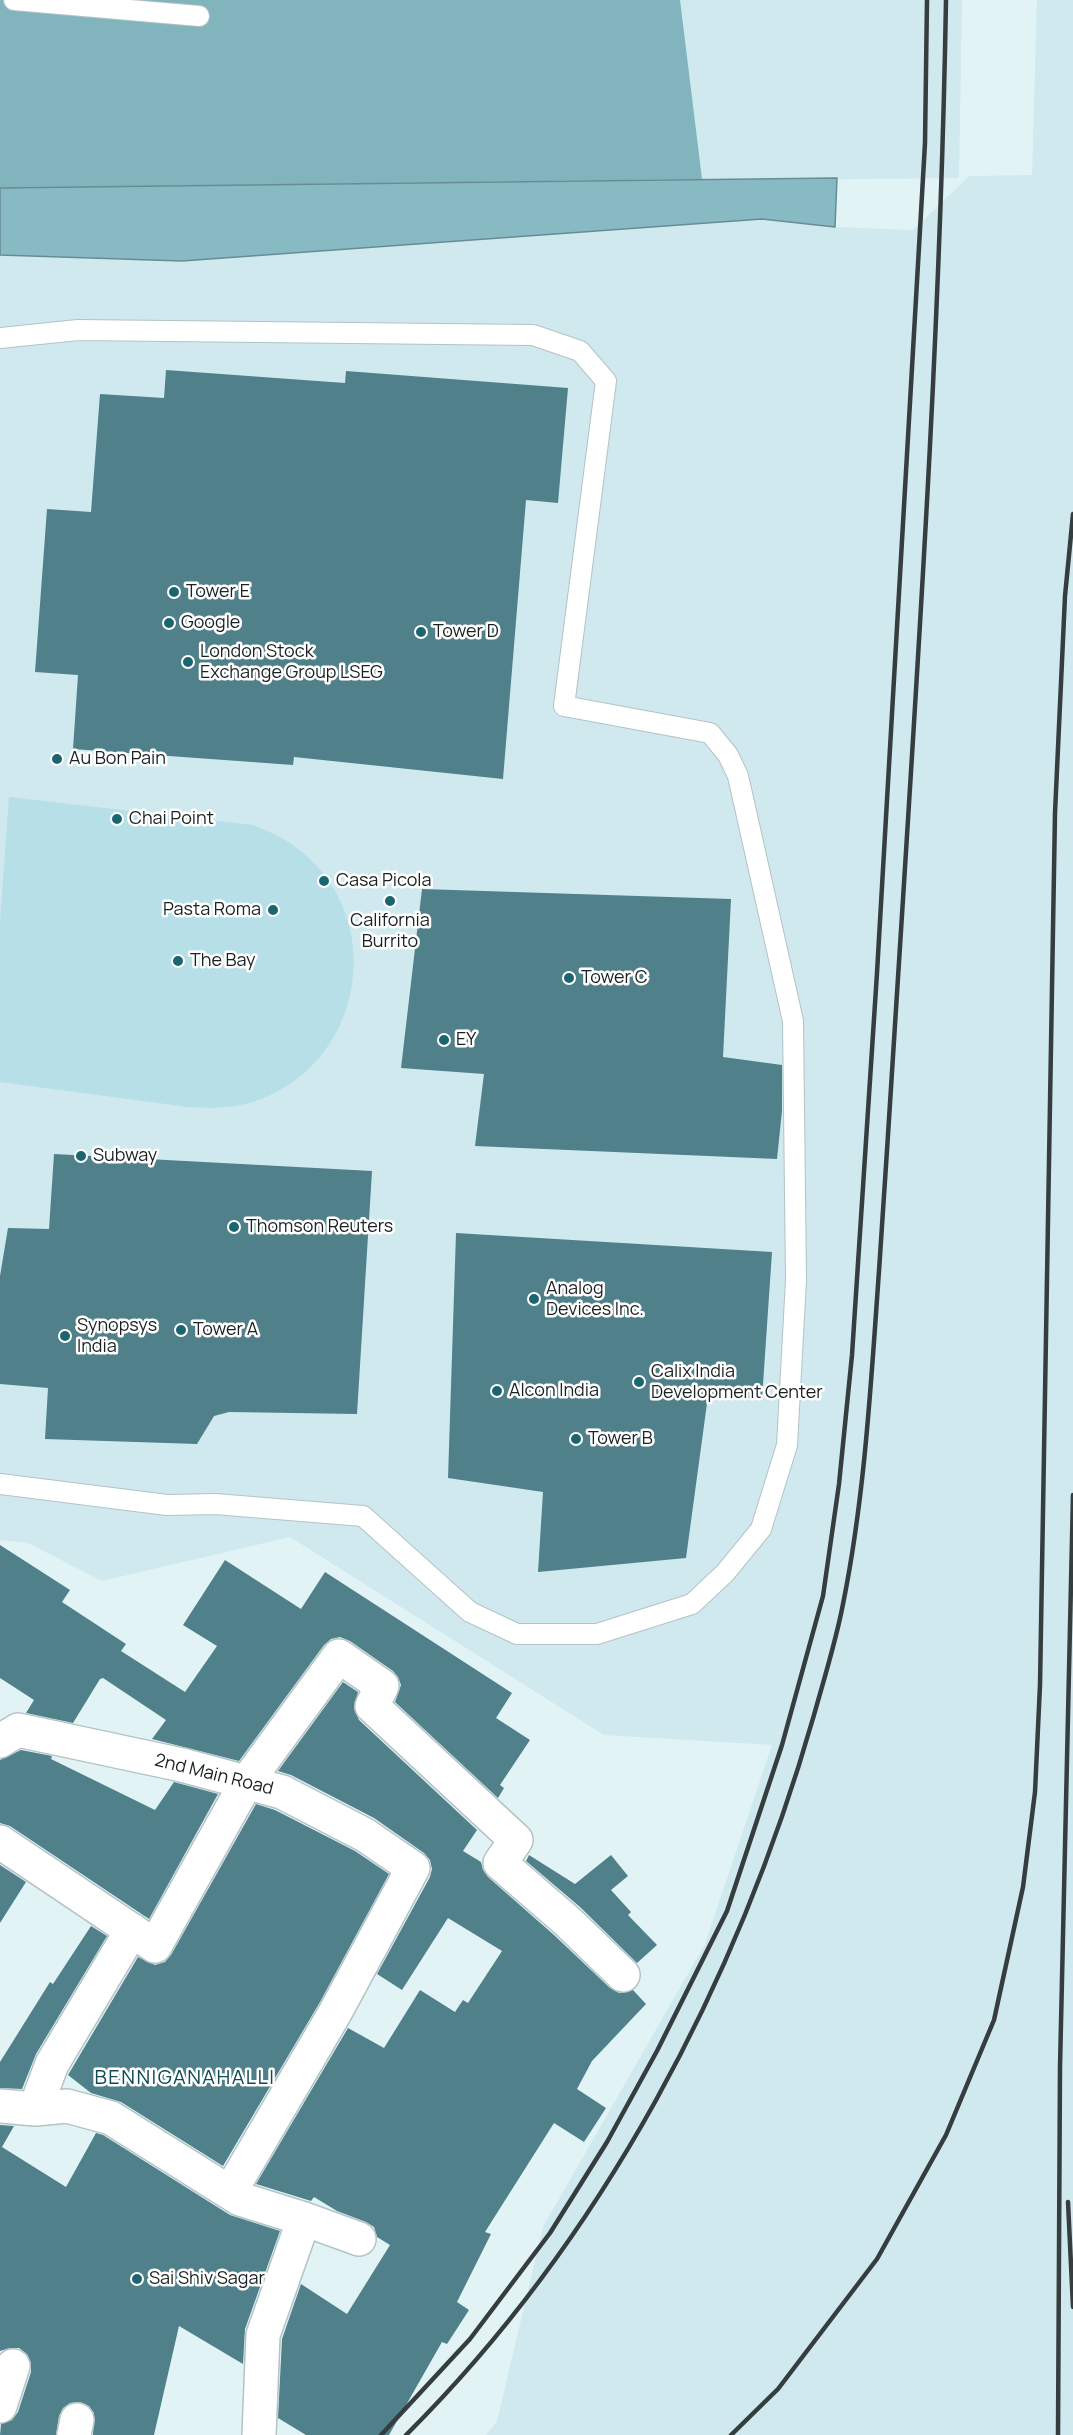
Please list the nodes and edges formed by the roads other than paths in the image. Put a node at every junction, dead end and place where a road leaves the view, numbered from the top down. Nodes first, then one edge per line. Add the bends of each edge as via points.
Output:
1 (14, 0) edge
2 (199, 16) dead end
3 (0, 338) edge
4 (0, 1484) edge
5 (6, 1729) edge
6 (246, 1783) junction
7 (0, 1842) edge
8 (132, 1930) junction
9 (623, 1975) dead end
10 (0, 2106) edge
11 (35, 2109) junction
12 (230, 2192) junction
13 (304, 2219) junction
14 (359, 2240) dead end
15 (13, 2366) dead end
16 (0, 2406) edge
17 (259, 2435) edge

1 - 2 lane
3 - 4 lane via 78,330 533,334 580,351 606,381 564,706 710,732 738,776 793,1021 796,1280 787,1445 761,1529 725,1573 692,1604 597,1634 517,1634 470,1612 363,1516 215,1504 167,1505
5 - 6 street, 2nd Main Road via 182,1765
6 - 8 street via 154,1946
6 - 9 street via 339,1656 382,1686 372,1706 516,1840 500,1863
6 - 12 street, 2nd Main Road via 282,1792 365,1835 413,1868 336,2011
7 - 8 street
8 - 11 street via 52,2064
10 - 11 street
11 - 12 street via 67,2106 111,2118
12 - 13 street via 240,2199
13 - 14 street
13 - 17 street via 263,2335
15 - 16 street

